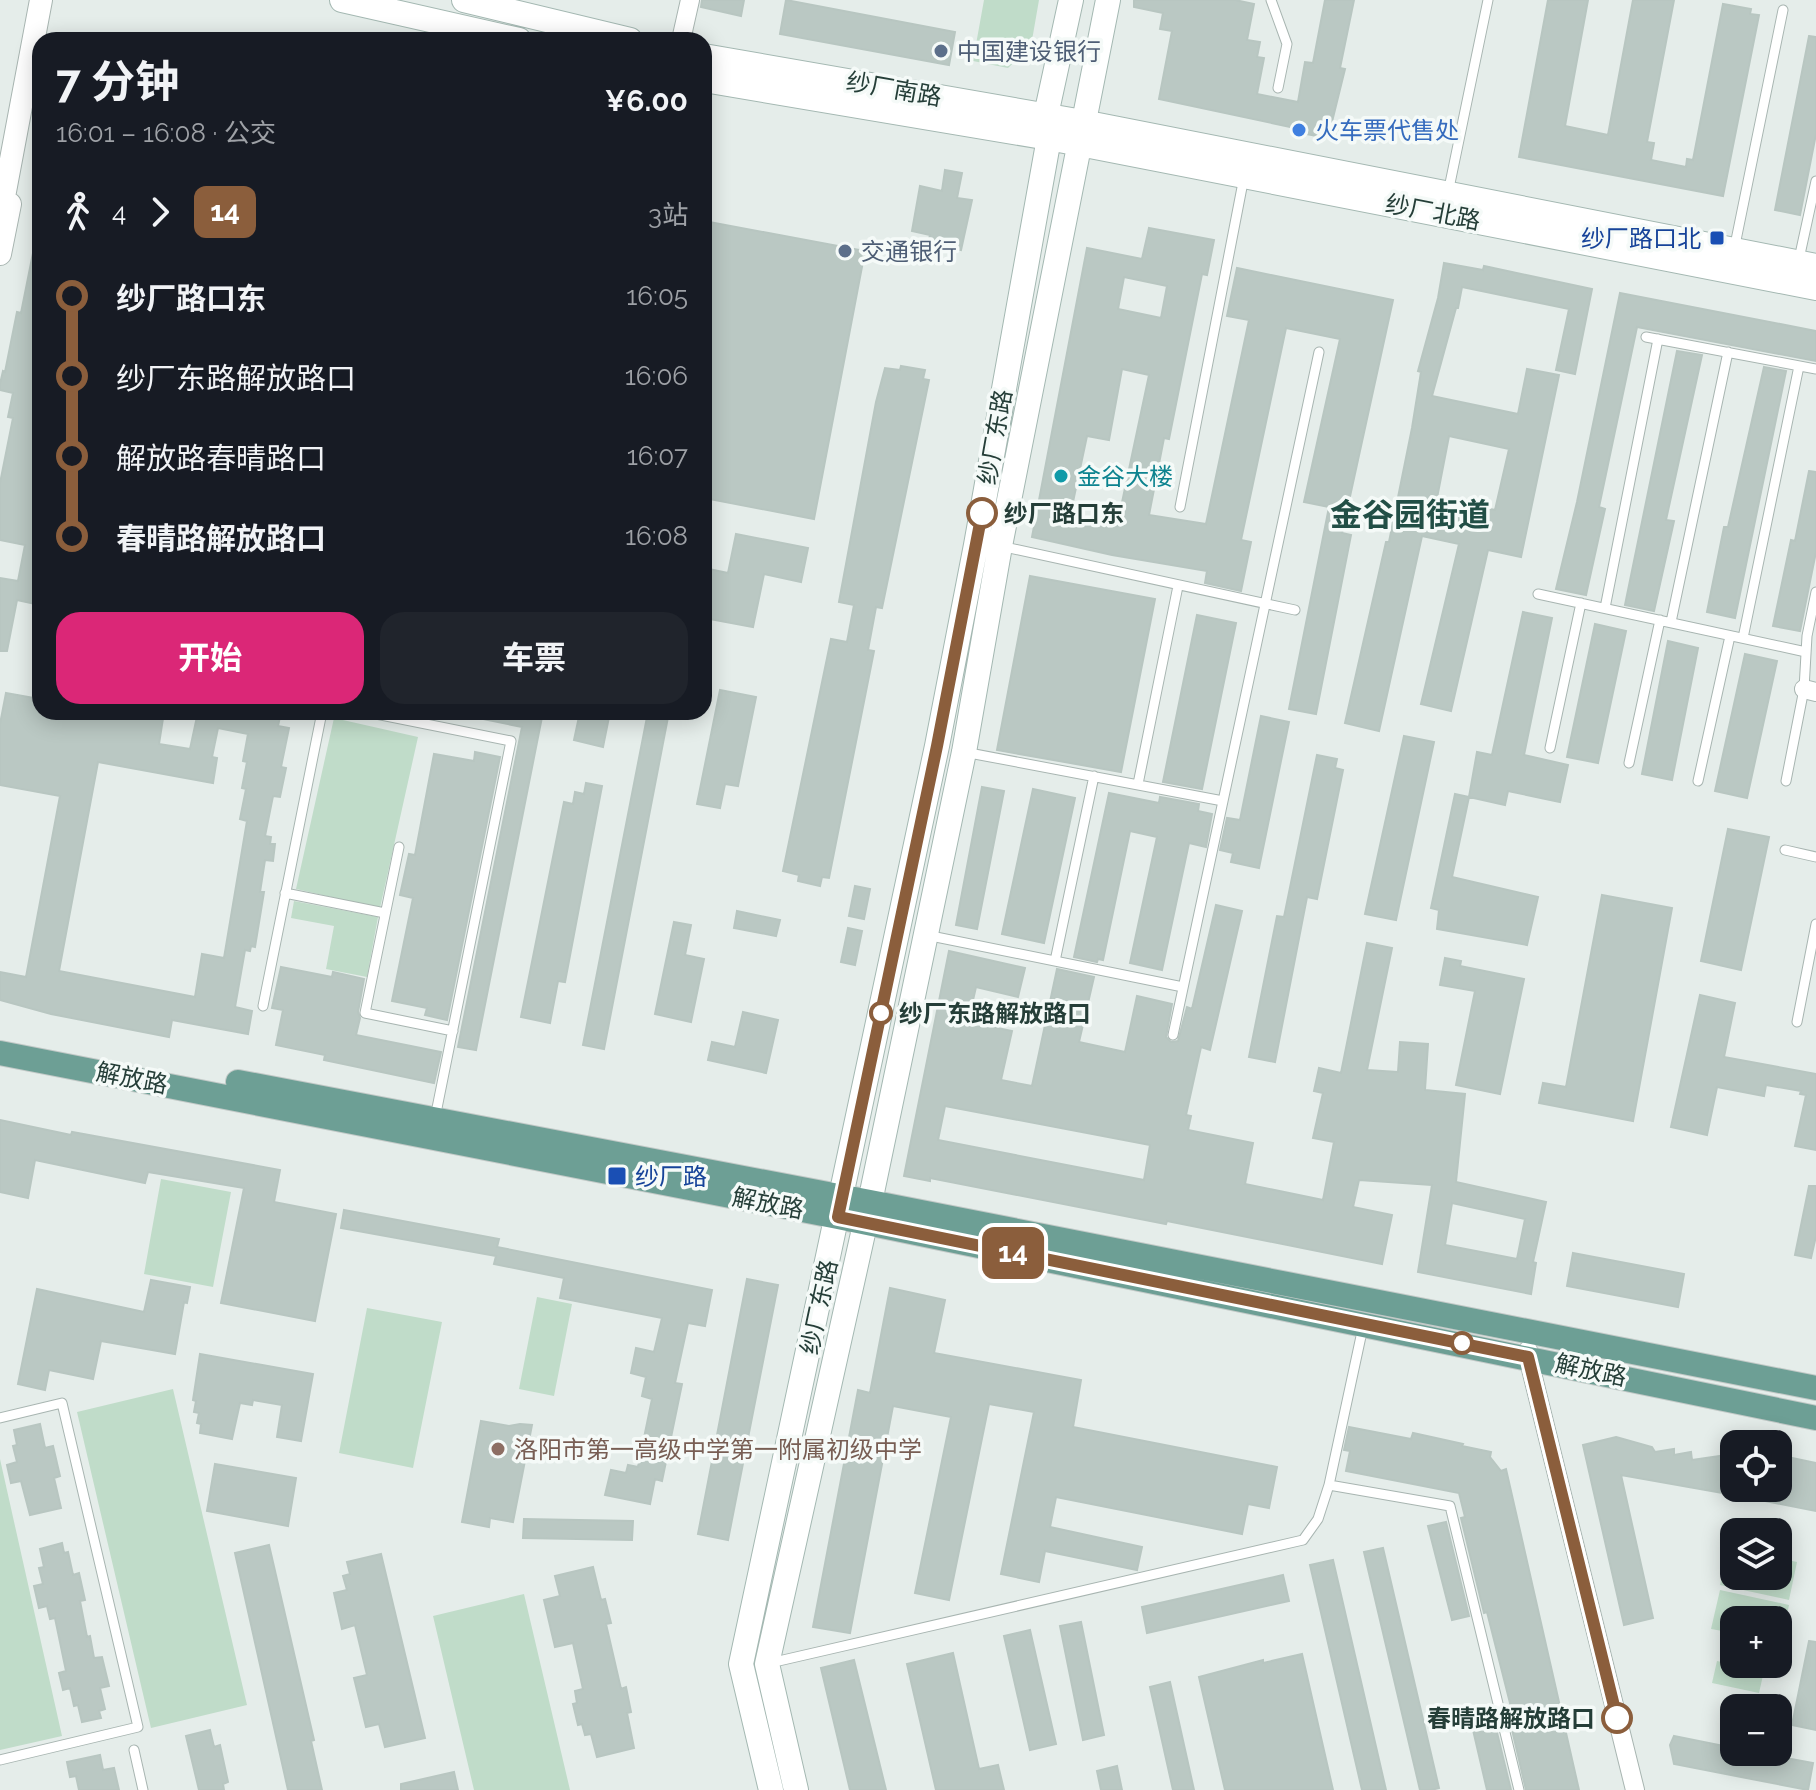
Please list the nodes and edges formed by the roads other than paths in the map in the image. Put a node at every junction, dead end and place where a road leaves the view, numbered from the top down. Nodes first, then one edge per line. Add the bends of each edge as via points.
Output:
1 (41, 0) edge
2 (51, 0) edge
3 (342, 0) edge
4 (464, 0) edge
5 (690, 0) edge
6 (1071, 0) edge
7 (1108, 0) edge
8 (1271, 0) edge
9 (1488, 0) edge
10 (1783, 10) dead end
11 (35, 32) edge
12 (45, 32) edge
13 (484, 32) edge
14 (597, 32) edge
15 (683, 32) edge
16 (32, 48) edge
17 (712, 58) edge
18 (712, 81) edge
19 (1278, 88) dead end
20 (32, 94) edge
21 (1048, 126) junction
22 (1082, 133) junction
23 (1246, 165) junction
24 (1816, 181) edge
25 (1448, 193) junction
26 (0, 218) edge
27 (1734, 250) junction
28 (0, 254) edge
29 (1807, 264) edge
30 (1816, 288) edge
31 (1646, 337) dead end
32 (1658, 339) junction
33 (1319, 352) dead end
34 (1728, 352) junction
35 (1799, 366) junction
36 (1816, 369) edge
37 (1180, 507) dead end
38 (1000, 546) junction
39 (1178, 586) junction
40 (1816, 592) edge
41 (1538, 594) dead end
42 (1581, 603) junction
43 (1265, 604) junction
44 (1605, 608) junction
45 (1295, 610) dead end
46 (1666, 621) junction
47 (1730, 636) junction
48 (1743, 638) junction
49 (1806, 652) junction
50 (1810, 691) edge
51 (320, 720) edge
52 (406, 720) edge
53 (1550, 748) dead end
54 (964, 752) junction
55 (1629, 763) dead end
56 (1094, 776) junction
57 (1698, 781) dead end
58 (1786, 781) dead end
59 (1138, 784) junction
60 (1223, 801) junction
61 (399, 847) dead end
62 (1785, 850) dead end
63 (1816, 857) edge
64 (285, 893) junction
65 (385, 913) junction
66 (1816, 924) edge
67 (926, 935) junction
68 (1055, 961) junction
69 (1183, 987) junction
70 (263, 1006) dead end
71 (1797, 1022) dead end
72 (453, 1031) junction
73 (1173, 1035) dead end
74 (0, 1039) edge
75 (0, 1053) edge
76 (432, 1127) junction
77 (840, 1207) junction
78 (867, 1212) junction
79 (1364, 1323) junction
80 (1530, 1331) junction
81 (1528, 1357) junction
82 (1816, 1388) edge
83 (0, 1418) edge
84 (1816, 1418) edge
85 (1329, 1485) junction
86 (767, 1664) junction
87 (134, 1750) dead end
88 (0, 1760) edge
89 (143, 1790) edge
90 (771, 1790) edge
91 (796, 1790) edge
92 (1519, 1790) edge
93 (1635, 1790) edge

1 - 11 street
2 - 12 street
3 - 13 main road
4 - 14 main road
5 - 15 street
6 - 21 main road, 纱厂东路
7 - 22 main road, 纱厂东路
8 - 19 lane via 1287,44
9 - 25 lane
10 - 27 lane
16 - 26 street
17 - 21 main road, 纱厂南路
18 - 21 main road, 纱厂南路
20 - 28 street
21 - 22 main road, 纱厂南路
21 - 77 main road, 纱厂东路 via 967,591
22 - 23 main road, 纱厂北路
22 - 38 main road, 纱厂东路
23 - 25 main road, 纱厂北路
23 - 30 main road, 纱厂北路
23 - 37 lane
24 - 29 lane
25 - 27 main road, 纱厂北路
27 - 29 main road, 纱厂北路
31 - 32 lane
32 - 34 lane
32 - 44 lane
33 - 43 lane
34 - 35 lane
34 - 46 lane
35 - 36 lane
35 - 48 lane
38 - 39 lane
38 - 54 main road, 纱厂东路
39 - 43 lane
39 - 59 lane
40 - 49 lane
41 - 42 lane
42 - 44 lane
42 - 53 lane
43 - 45 lane
43 - 60 lane
44 - 46 lane
46 - 47 lane
46 - 55 lane
47 - 48 lane
47 - 57 lane
48 - 49 lane
49 - 50 lane
50 - 58 lane
51 - 64 lane
52 - 72 lane via 511,741
54 - 56 lane
54 - 67 main road, 纱厂东路
56 - 59 lane
56 - 68 lane
59 - 60 lane
60 - 69 lane
61 - 65 lane
62 - 63 lane
64 - 65 lane
64 - 70 lane
65 - 72 lane via 365,1013
66 - 71 lane
67 - 68 lane
67 - 78 main road, 纱厂东路
68 - 69 lane
69 - 73 lane
72 - 76 lane
74 - 76 main road, 解放路
75 - 76 main road, 解放路
76 - 77 main road, 解放路
77 - 78 main road, 解放路
77 - 90 main road, 纱厂东路 via 741,1664
78 - 79 main road, 解放路
78 - 80 main road, 解放路
78 - 86 main road, 纱厂东路
79 - 81 main road, 解放路
79 - 85 lane
80 - 81 street
80 - 82 main road, 解放路
81 - 84 main road, 解放路
81 - 93 street
83 - 88 lane via 62,1403 138,1727
85 - 86 lane via 1318,1519 1303,1540
85 - 92 lane via 1450,1506
86 - 91 main road, 纱厂东路
87 - 89 lane

